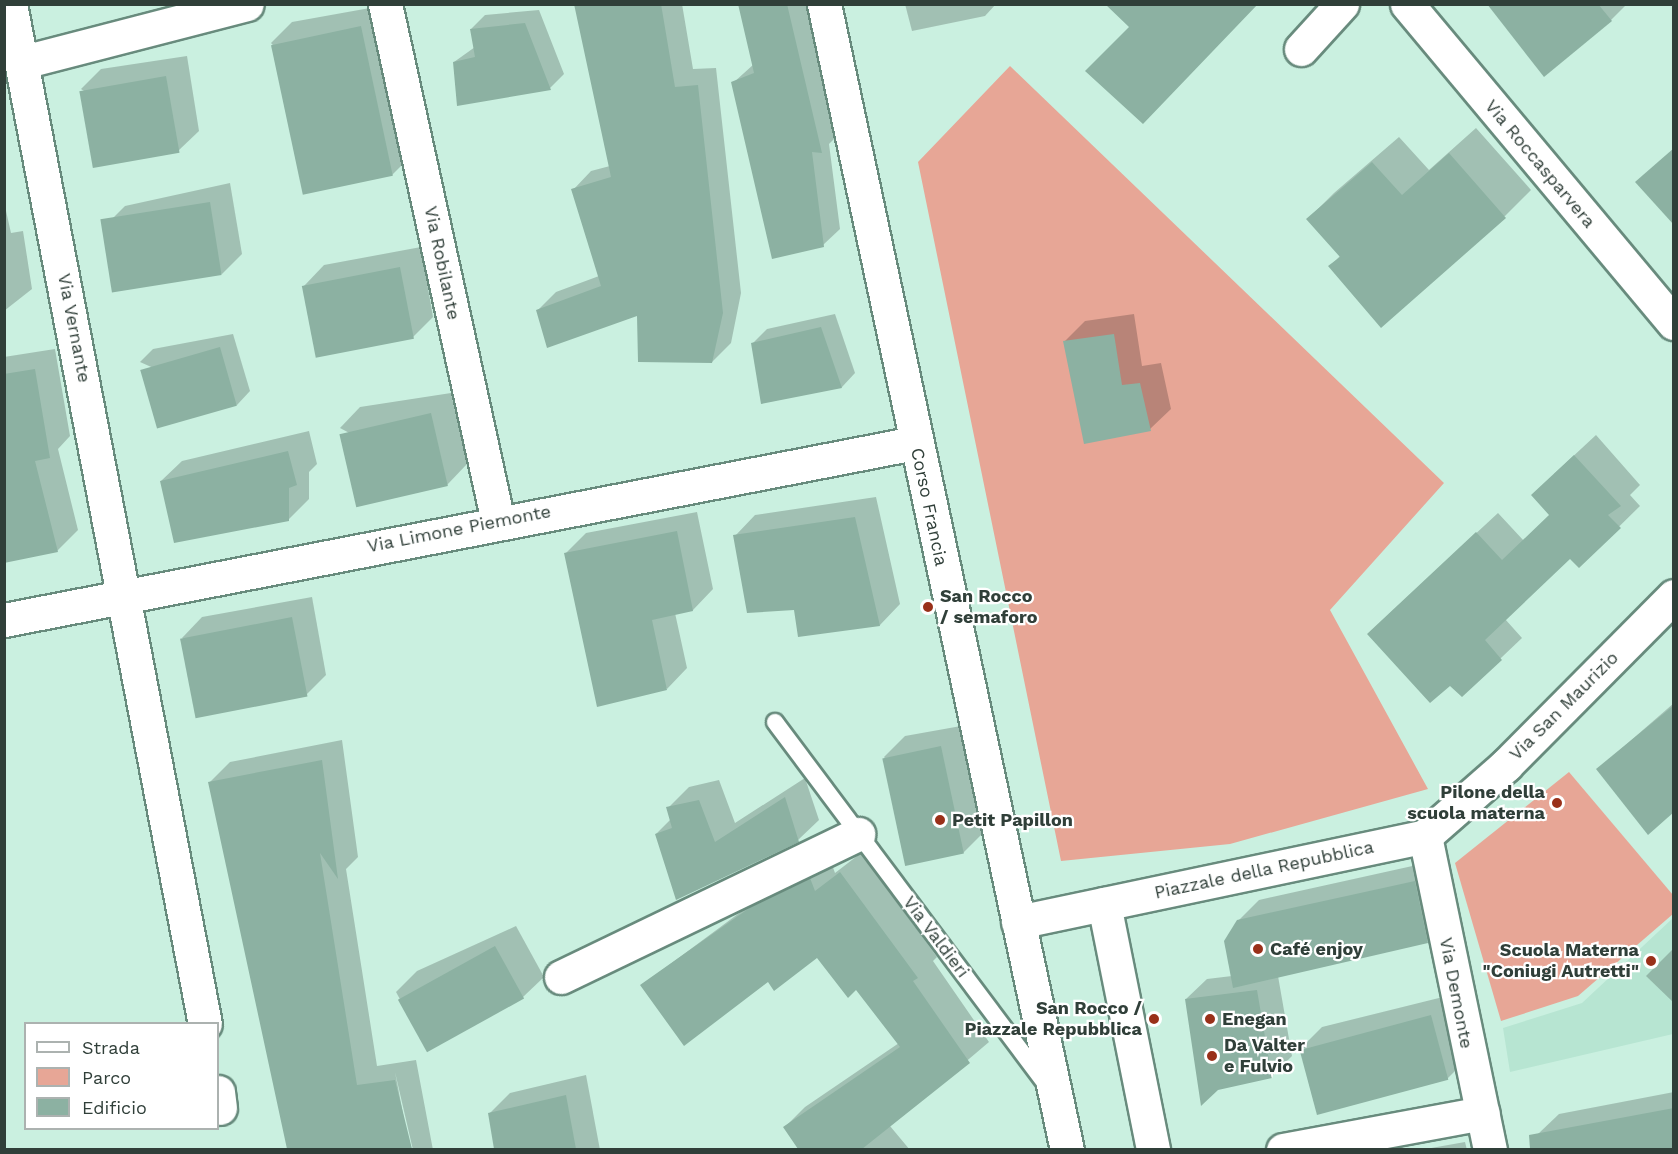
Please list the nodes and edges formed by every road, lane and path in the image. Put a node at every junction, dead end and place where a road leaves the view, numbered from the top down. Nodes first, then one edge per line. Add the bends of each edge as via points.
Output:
1 (10, 4) edge
2 (247, 4) edge
3 (385, 4) edge
4 (824, 4) edge
5 (1342, 4) edge
6 (1407, 4) edge
7 (1301, 49) dead end
8 (23, 62) junction
9 (1674, 323) edge
10 (915, 443) junction
11 (498, 522) junction
12 (125, 593) junction
13 (1673, 598) edge
14 (4, 620) edge
15 (775, 722) dead end
16 (858, 834) junction
17 (1425, 836) junction
18 (1104, 904) junction
19 (1018, 922) junction
20 (561, 977) dead end
21 (205, 1022) edge
22 (1056, 1098) junction
23 (1483, 1113) junction
24 (1067, 1149) edge
25 (1153, 1149) edge
26 (1283, 1149) edge
27 (1490, 1149) edge

1 - 8 street, Via Vernante
2 - 8 street
3 - 11 street, Via Robilante
4 - 10 street, Corso Francia
5 - 7 street
6 - 9 street, Via Roccasparvera
8 - 12 street, Via Vernante
10 - 11 street, Via Limone Piemonte
10 - 19 street, Corso Francia
11 - 12 street, Via Limone Piemonte
12 - 14 street, Via Limone Piemonte
12 - 21 street, Via Vernante
13 - 17 street, Via San Maurizio via 1506,765
15 - 16 lane, Via Valdieri
16 - 20 street
16 - 22 lane, Via Valdieri
17 - 18 street, Piazzale della Repubblica
17 - 23 street, Via Demonte
18 - 19 street, Piazzale della Repubblica
18 - 25 street
19 - 22 street, Corso Francia
22 - 24 street, Corso Francia
23 - 26 street
23 - 27 street, Via Demonte

